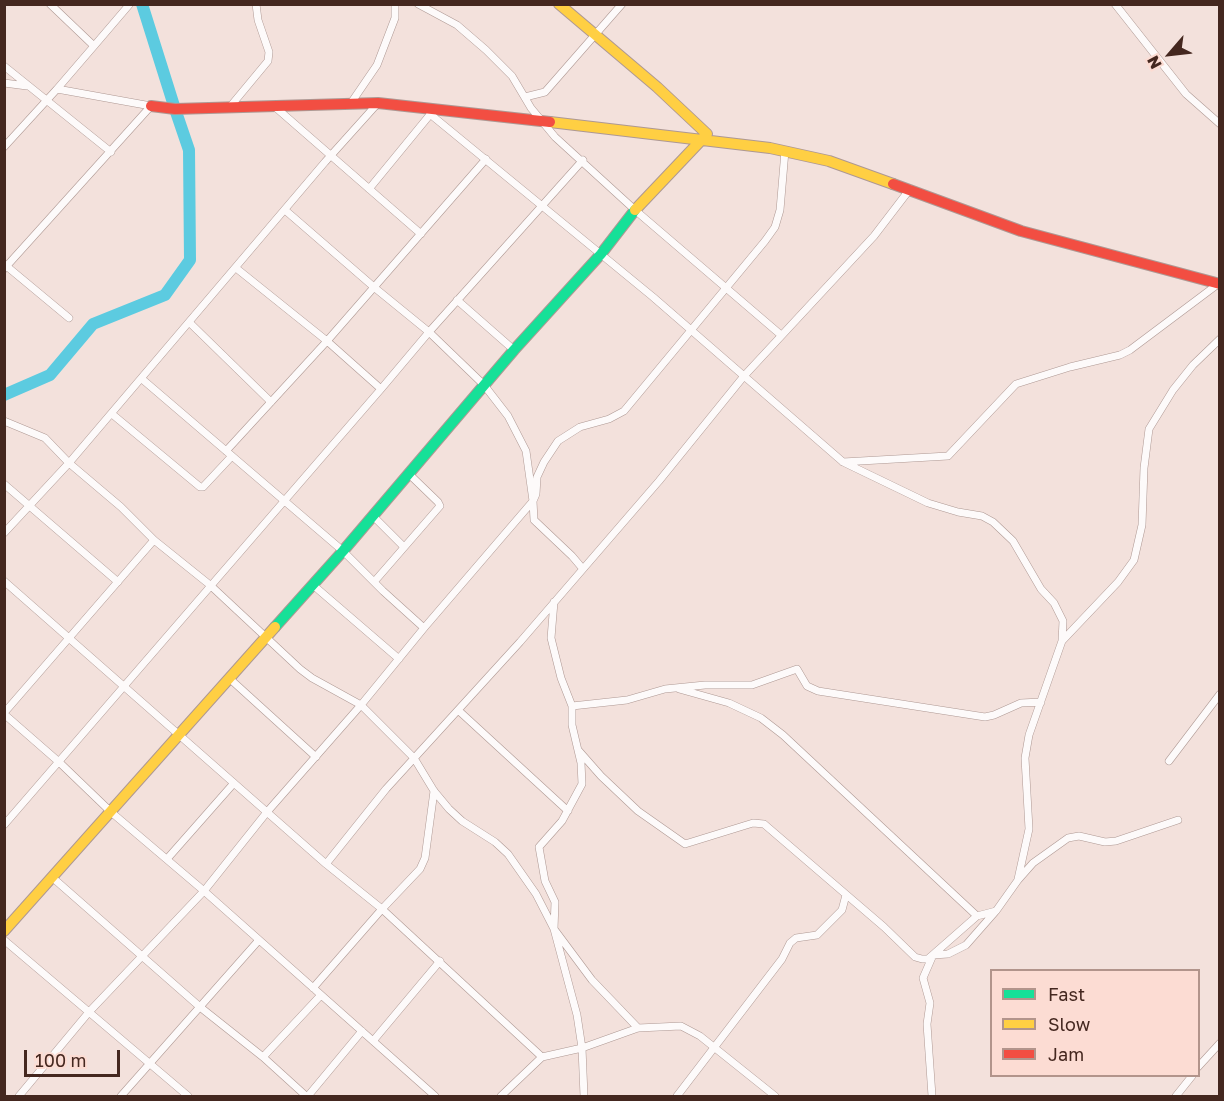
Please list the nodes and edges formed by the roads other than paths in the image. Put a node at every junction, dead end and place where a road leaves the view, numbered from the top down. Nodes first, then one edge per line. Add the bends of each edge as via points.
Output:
1 (50, 4) edge
2 (256, 4) edge
3 (395, 4) edge
4 (418, 4) edge
5 (560, 4) edge
6 (622, 4) edge
7 (1115, 4) edge
8 (129, 5) edge
9 (594, 35) junction
10 (94, 46) junction
11 (4, 66) edge
12 (4, 83) edge
13 (30, 87) junction
14 (57, 89) junction
15 (525, 97) junction
16 (47, 99) junction
17 (351, 103) junction
18 (378, 103) junction
19 (152, 106) junction
20 (274, 106) junction
21 (229, 108) junction
22 (433, 112) junction
23 (541, 121) junction
24 (1220, 124) edge
25 (699, 141) junction
26 (4, 147) edge
27 (785, 151) junction
28 (111, 152) junction
29 (331, 155) junction
30 (486, 159) junction
31 (583, 160) junction
32 (369, 189) junction
33 (910, 189) junction
34 (543, 205) junction
35 (285, 210) junction
36 (635, 210) junction
37 (421, 234) junction
38 (601, 254) junction
39 (5, 266) edge
40 (236, 268) junction
41 (1219, 284) edge
42 (375, 288) junction
43 (726, 289) junction
44 (457, 300) junction
45 (69, 318) dead end
46 (190, 323) junction
47 (429, 332) junction
48 (691, 332) junction
49 (781, 335) junction
50 (1220, 339) edge
51 (327, 342) junction
52 (514, 350) junction
53 (744, 376) junction
54 (142, 379) junction
55 (484, 385) junction
56 (381, 389) junction
57 (271, 402) junction
58 (112, 414) junction
59 (4, 421) edge
60 (229, 454) junction
61 (843, 462) junction
62 (69, 463) junction
63 (409, 474) junction
64 (4, 484) edge
65 (285, 501) junction
66 (533, 501) junction
67 (29, 507) junction
68 (373, 516) junction
69 (4, 533) edge
70 (154, 540) junction
71 (404, 547) junction
72 (343, 551) junction
73 (582, 569) junction
74 (4, 581) edge
75 (118, 582) junction
76 (374, 582) junction
77 (210, 585) junction
78 (313, 585) junction
79 (554, 602) junction
80 (424, 628) junction
81 (267, 636) junction
82 (68, 639) junction
83 (1062, 641) junction
84 (399, 659) junction
85 (229, 678) junction
86 (124, 687) junction
87 (676, 688) junction
88 (1220, 694) edge
89 (1041, 702) junction
90 (361, 705) junction
91 (572, 706) junction
92 (458, 710) junction
93 (4, 713) edge
94 (180, 734) junction
95 (579, 751) junction
96 (316, 757) junction
97 (414, 758) junction
98 (1169, 761) dead end
99 (59, 762) junction
100 (234, 783) junction
101 (434, 791) junction
102 (568, 811) junction
103 (111, 812) junction
104 (267, 812) junction
105 (1178, 820) dead end
106 (4, 825) edge
107 (167, 860) junction
108 (326, 864) junction
109 (53, 878) junction
110 (1018, 880) junction
111 (204, 891) junction
112 (846, 895) junction
113 (382, 909) junction
114 (996, 911) junction
115 (977, 916) junction
116 (554, 929) junction
117 (4, 932) edge
118 (4, 939) edge
119 (259, 940) junction
120 (142, 955) junction
121 (933, 955) junction
122 (440, 961) junction
123 (313, 988) junction
124 (321, 995) junction
125 (200, 1007) junction
126 (89, 1011) junction
127 (638, 1028) junction
128 (362, 1030) junction
129 (373, 1041) junction
130 (1220, 1043) edge
131 (714, 1047) junction
132 (582, 1048) junction
133 (263, 1057) junction
134 (542, 1057) junction
135 (149, 1065) junction
136 (1200, 1065) edge
137 (1191, 1077) edge
138 (19, 1096) edge
139 (121, 1096) edge
140 (188, 1096) edge
141 (307, 1096) edge
142 (435, 1096) edge
143 (501, 1096) edge
144 (584, 1096) edge
145 (677, 1096) edge
146 (775, 1096) edge
147 (932, 1096) edge
148 (1176, 1096) edge

1 - 10 street
2 - 21 street via 268,61
3 - 17 street via 395,18 377,65
4 - 15 street via 469,34 512,76
5 - 9 street
6 - 9 street
7 - 24 street via 1186,93
8 - 10 street
9 - 15 street via 545,92
9 - 25 street via 698,124 707,135
10 - 14 street
11 - 13 street
12 - 13 street
13 - 16 street
14 - 16 street
14 - 19 street
15 - 23 street
16 - 26 street
16 - 28 street
17 - 18 street
17 - 20 street
18 - 22 street
18 - 29 street
19 - 21 street
19 - 28 street
20 - 21 street
20 - 29 street
22 - 23 street
22 - 30 street
22 - 32 street
23 - 25 street
23 - 31 street
25 - 27 street
25 - 36 street
27 - 33 street via 829,160
27 - 43 street via 775,227
28 - 39 street
29 - 32 street
29 - 35 street
30 - 34 street
30 - 37 street
31 - 34 street
31 - 36 street
32 - 37 street
33 - 41 street via 1022,231
33 - 49 street via 874,236
34 - 38 street
34 - 44 street
35 - 40 street
35 - 42 street
36 - 38 street
36 - 43 street
37 - 42 street
38 - 48 street
38 - 52 street
39 - 45 street
40 - 46 street
40 - 51 street
41 - 61 street via 1120,355 1016,384 948,456
42 - 47 street
42 - 51 street
43 - 48 street
43 - 49 street
44 - 47 street
44 - 52 street
46 - 54 street
46 - 57 street
47 - 55 street
47 - 56 street
48 - 53 street
48 - 66 street via 624,411 580,427 558,441 537,477
49 - 53 street
50 - 83 street via 1192,365 1149,429 1142,525 1134,560
51 - 56 street
51 - 57 street
52 - 55 street
53 - 61 street
53 - 73 street
54 - 58 street
54 - 60 street
55 - 63 street
55 - 66 street via 522,440
56 - 65 street
57 - 60 street
58 - 60 street via 200,487
58 - 62 street
59 - 62 street via 45,438
60 - 65 street
61 - 83 street via 921,500 993,522 1013,541 1041,589 1054,603 1063,621
62 - 67 street
62 - 70 street
63 - 68 street
63 - 71 street via 440,506
64 - 67 street
65 - 72 street
65 - 77 street
66 - 73 street via 534,520
66 - 80 street
67 - 69 street
67 - 75 street
68 - 71 street
68 - 72 street
70 - 75 street
70 - 77 street
71 - 76 street
72 - 76 street
72 - 78 street
73 - 79 street
74 - 82 street
75 - 82 street
76 - 80 street
77 - 81 street
77 - 86 street
78 - 81 street
78 - 84 street
79 - 91 street via 551,638
79 - 92 street
80 - 84 street
81 - 85 street
81 - 90 street via 312,678
82 - 86 street
82 - 93 street
83 - 89 street
84 - 90 street
85 - 94 street
85 - 96 street
86 - 94 street
86 - 99 street
87 - 89 street via 752,685 796,669 807,686 818,691 985,717 1021,703
87 - 91 street via 627,700
87 - 115 street via 729,703 761,718
88 - 98 street
89 - 110 street via 1025,758 1029,829
90 - 96 street
90 - 97 street
91 - 95 street
92 - 97 street
92 - 102 street
93 - 99 street
94 - 100 street
94 - 103 street
95 - 102 street via 582,784
95 - 112 street via 638,811 680,842 690,844 759,822
96 - 104 street
97 - 101 street
97 - 108 street
99 - 103 street
99 - 106 street
100 - 104 street
100 - 107 street
101 - 113 street via 425,858 420,869
101 - 116 street via 462,821 508,854
102 - 116 street via 539,848 545,881 555,902
103 - 107 street
103 - 109 street
104 - 108 street
104 - 111 street
105 - 110 street via 1116,841 1068,838 1033,863
107 - 111 street
108 - 113 street
109 - 117 street
109 - 120 street
110 - 114 street
111 - 119 street
111 - 120 street
112 - 121 street via 915,957 928,959
112 - 131 street via 842,909 817,934 790,943
113 - 122 street
113 - 123 street
114 - 115 street
114 - 121 street via 966,945 948,954
115 - 121 street
116 - 127 street via 592,980
116 - 132 street
118 - 126 street
119 - 123 street
119 - 125 street
120 - 125 street
120 - 126 street
121 - 147 street via 923,978 930,1003 927,1024
122 - 129 street
122 - 134 street
123 - 124 street
124 - 128 street
124 - 133 street
125 - 133 street
125 - 135 street
126 - 135 street
126 - 138 street
127 - 131 street via 681,1026
127 - 132 street
128 - 129 street
128 - 141 street
129 - 142 street
130 - 136 street
131 - 145 street
131 - 146 street
132 - 134 street
132 - 144 street
133 - 141 street
134 - 143 street
135 - 139 street
135 - 140 street
137 - 148 street

